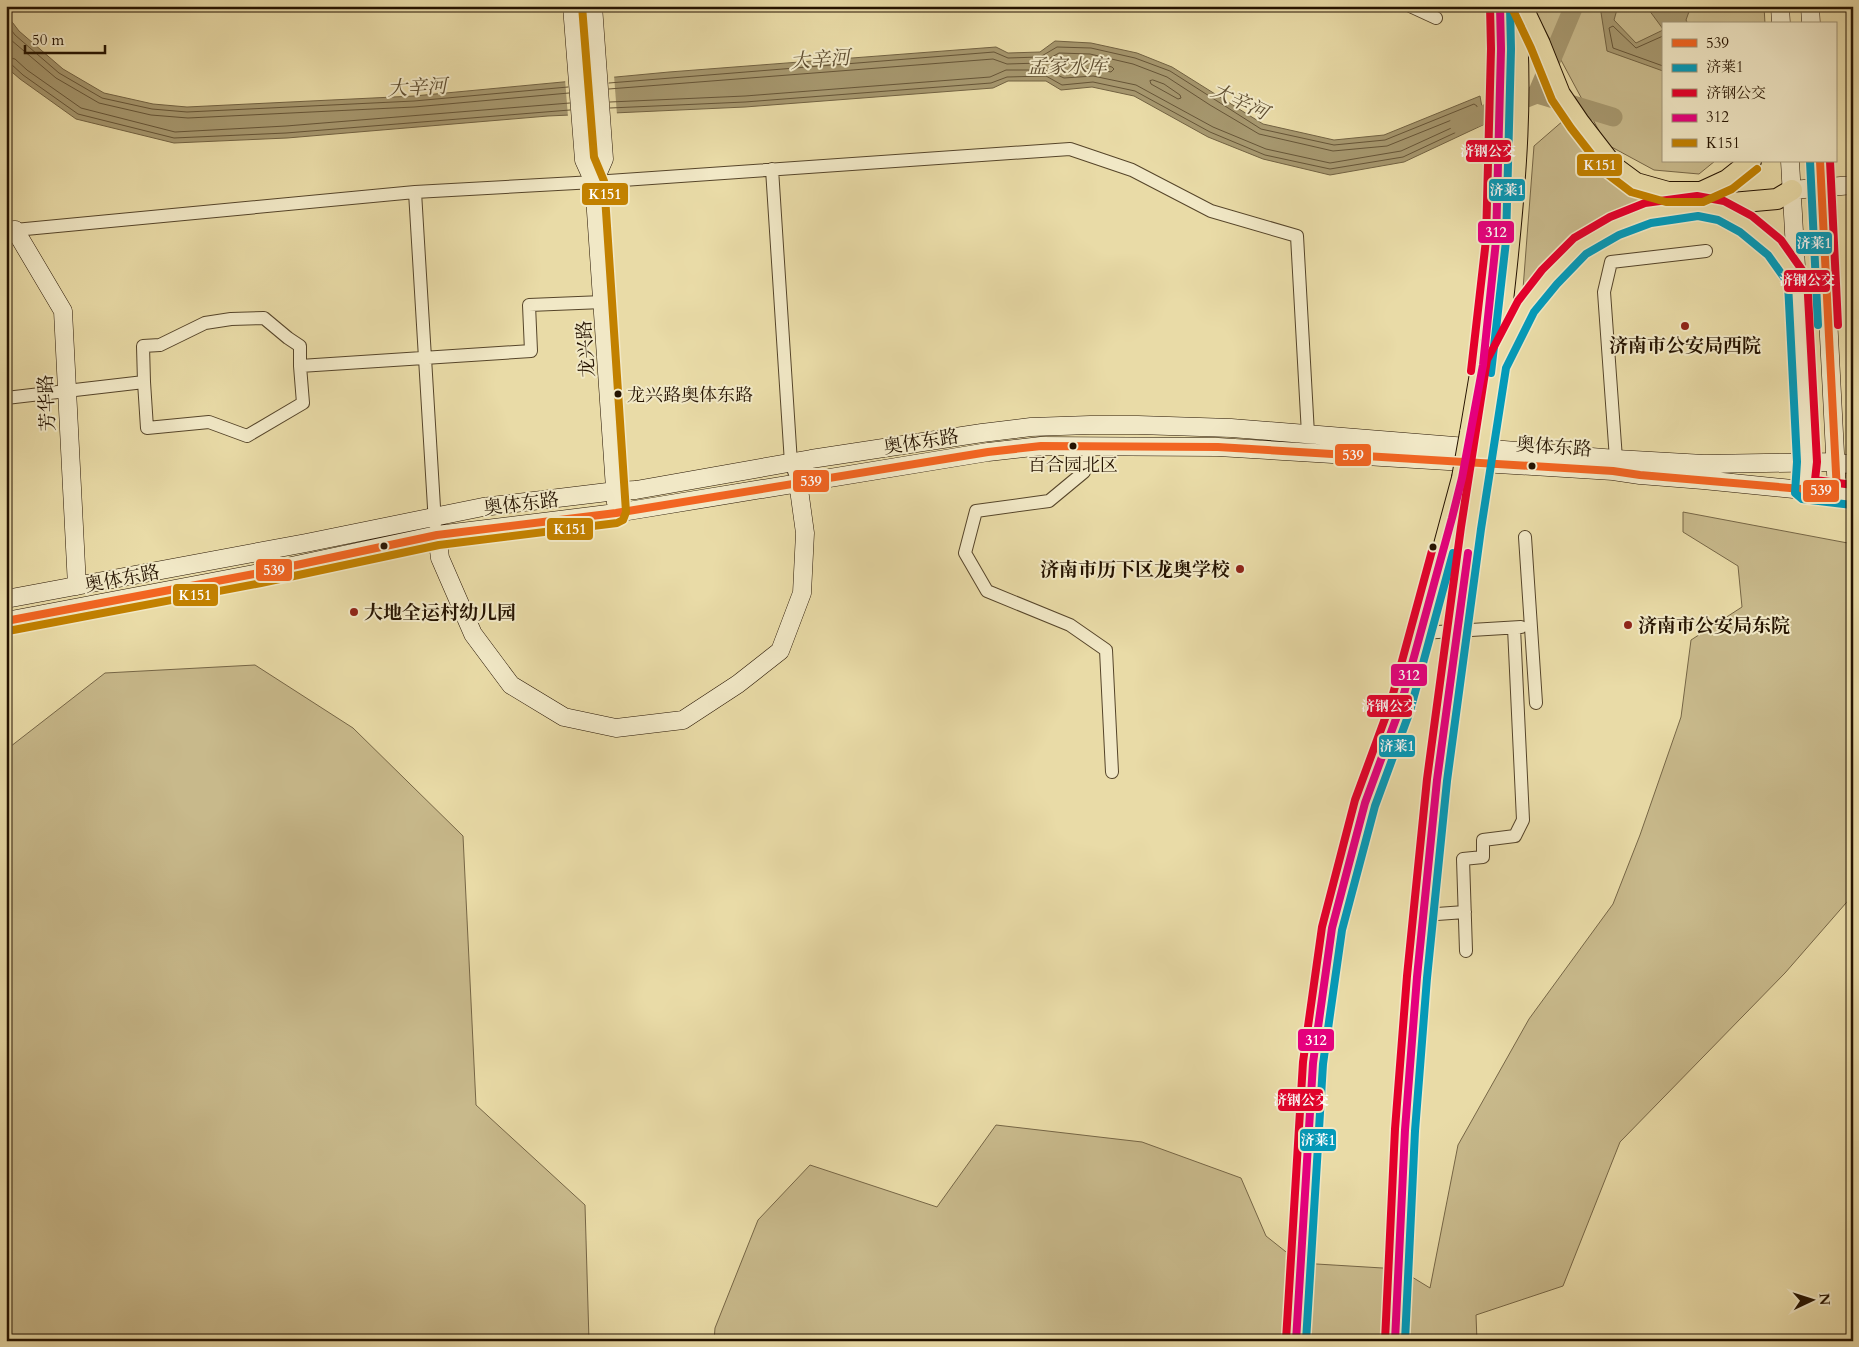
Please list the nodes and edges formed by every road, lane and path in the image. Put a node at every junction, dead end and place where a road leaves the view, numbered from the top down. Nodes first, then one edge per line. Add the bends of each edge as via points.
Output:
1 (572, 6) edge
2 (593, 6) edge
3 (1410, 6) edge
4 (1522, 6) edge
5 (1780, 6) edge
6 (1810, 6) edge
7 (1503, 7) edge
8 (1436, 18) dead end
9 (1781, 22) edge
10 (1811, 22) edge
11 (1510, 47) junction
12 (1750, 162) edge
13 (1790, 162) edge
14 (1820, 162) edge
15 (772, 168) junction
16 (594, 182) junction
17 (1853, 185) edge
18 (1821, 188) junction
19 (1792, 190) junction
20 (415, 192) junction
21 (1700, 199) junction
22 (10, 231) edge
23 (1706, 252) dead end
24 (1798, 280) junction
25 (603, 302) junction
26 (1496, 365) junction
27 (300, 366) junction
28 (144, 382) junction
29 (67, 390) junction
30 (6, 398) edge
31 (1308, 434) junction
32 (1478, 434) junction
33 (1091, 446) junction
34 (1807, 462) junction
35 (791, 463) junction
36 (1845, 464) edge
37 (1614, 465) junction
38 (1470, 478) junction
39 (798, 482) junction
40 (1804, 489) junction
41 (616, 491) junction
42 (1845, 494) edge
43 (616, 513) junction
44 (434, 517) junction
45 (437, 535) junction
46 (1525, 537) dead end
47 (77, 586) junction
48 (6, 599) edge
49 (6, 621) edge
50 (1531, 627) junction
51 (1514, 628) junction
52 (1457, 631) junction
53 (1421, 633) junction
54 (1536, 703) dead end
55 (1112, 772) dead end
56 (1465, 912) junction
57 (1423, 915) junction
58 (1466, 951) dead end
59 (1300, 1263) tunnel mouth
60 (1399, 1270) tunnel mouth

1 - 16 main road, 龙兴路 via 584,160
2 - 16 main road, 龙兴路 via 604,146 604,159
3 - 8 street
4 - 21 main road via 1560,94 1613,166 1636,183
5 - 9 main road
6 - 10 main road
7 - 11 main road
11 - 26 main road via 1518,148
11 - 32 main road
12 - 21 main road
13 - 19 main road
14 - 18 main road
15 - 16 street
15 - 31 street via 1070,149 1132,170 1211,211 1297,236
15 - 35 street
16 - 20 street
16 - 25 main road, 龙兴路
17 - 18 main road
18 - 19 main road
18 - 36 main road
19 - 21 main road via 1779,184
19 - 24 main road
20 - 22 street
20 - 44 street
21 - 24 main road via 1746,224 1775,248
21 - 26 main road via 1648,213 1615,226 1580,246 1549,277 1526,307
22 - 29 main road, 芳华路 via 63,311
23 - 37 street via 1611,262 1604,292
24 - 34 main road
25 - 27 street via 529,305 531,351
25 - 41 main road, 龙兴路
26 - 32 main road
27 - 28 street via 300,346 264,318 232,319 206,323 160,345 143,346
27 - 28 street via 303,403 247,436 209,422 147,428
28 - 29 street
29 - 30 street
29 - 47 main road, 芳华路
31 - 35 main road via 1138,424 1031,427
31 - 37 main road
32 - 38 main road, bridge
33 - 37 main road, 奥体东路 via 1218,447
33 - 39 main road, 奥体东路 via 1041,446 988,452
33 - 55 street via 1084,472 1049,501 976,512 965,553 987,591 1070,625 1106,650
34 - 36 main road
34 - 37 main road
34 - 40 main road
35 - 39 street
35 - 41 main road
36 - 42 main road
37 - 40 main road, 奥体东路 via 1640,475
38 - 52 main road
38 - 53 main road
39 - 43 main road, 奥体东路
39 - 45 main road via 805,533 802,593 780,651 738,684 683,720 616,728 564,717 511,685 473,634 440,558
40 - 42 main road, 奥体东路
41 - 43 main road, 龙兴路
41 - 44 main road via 483,507
43 - 45 main road, 奥体东路
44 - 45 street
44 - 47 main road
45 - 49 main road, 奥体东路
46 - 50 street
47 - 48 main road
50 - 51 street
50 - 54 street
51 - 52 street
51 - 56 street via 1523,820 1515,836 1483,840 1483,857 1463,859
52 - 53 street
52 - 57 main road
53 - 59 main road via 1400,708 1365,803 1332,928 1313,1063
56 - 57 street
56 - 58 street
57 - 60 main road via 1405,1130

